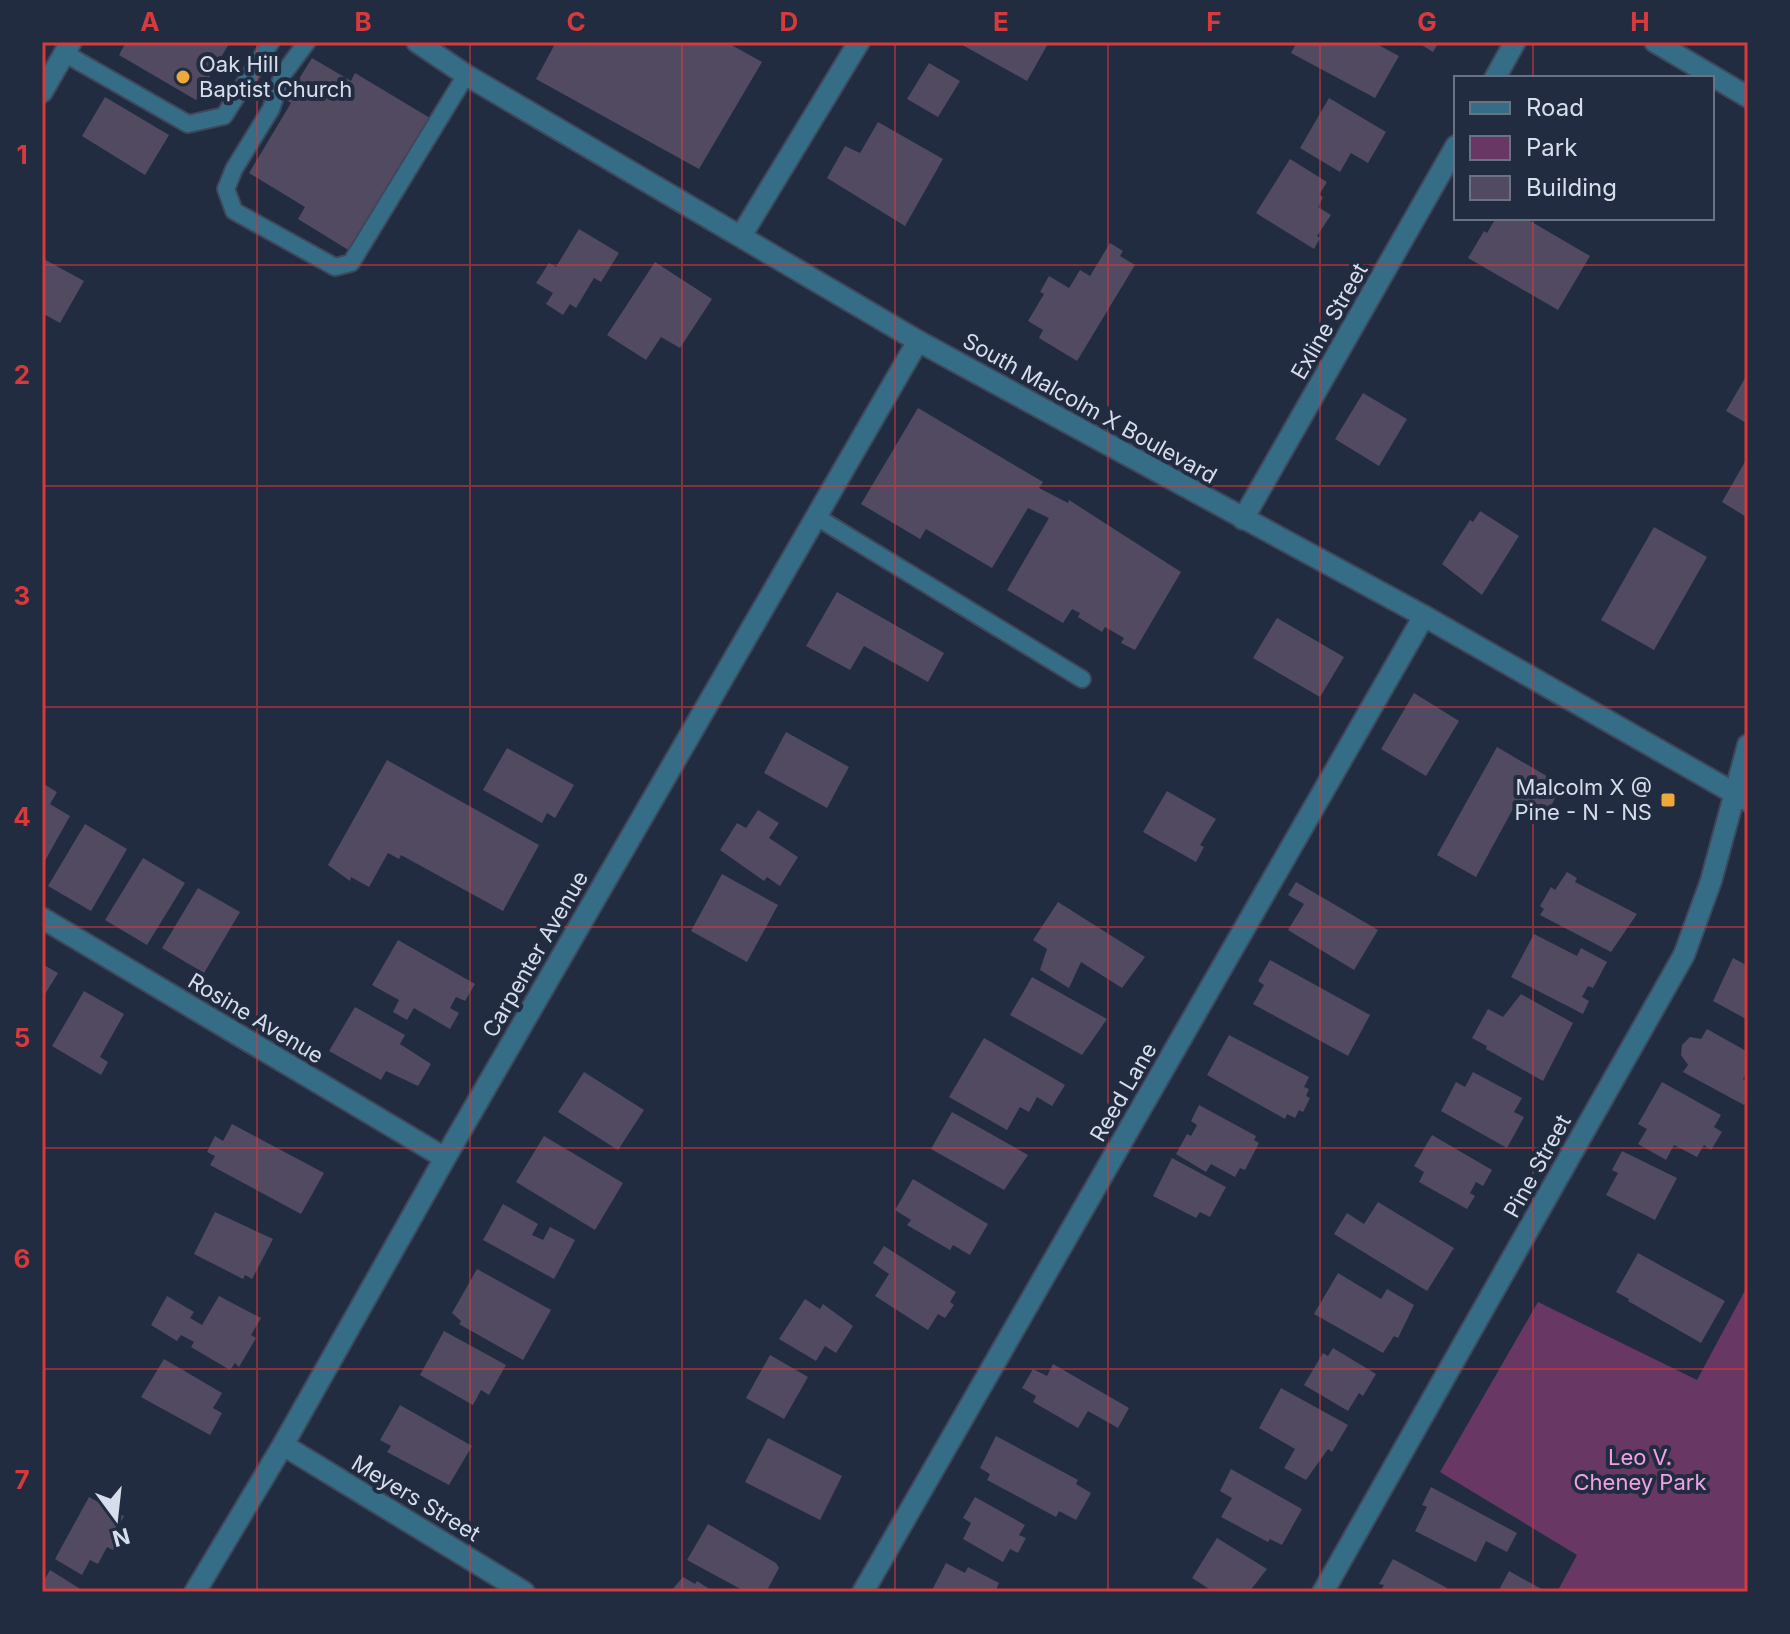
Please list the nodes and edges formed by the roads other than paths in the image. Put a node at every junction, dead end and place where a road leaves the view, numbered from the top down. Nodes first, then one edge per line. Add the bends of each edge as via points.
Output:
1 (271, 42) edge
2 (307, 42) edge
3 (417, 42) edge
4 (859, 42) edge
5 (1515, 42) edge
6 (1655, 42) edge
7 (68, 48) edge
8 (466, 75) junction
9 (1496, 76) edge
10 (1712, 76) edge
11 (1714, 77) edge
12 (42, 92) edge
13 (1748, 97) edge
14 (1454, 150) edge
15 (741, 236) junction
16 (918, 341) junction
17 (815, 516) junction
18 (1243, 519) junction
19 (1424, 616) junction
20 (1082, 679) dead end
21 (1748, 745) edge
22 (1742, 798) edge
23 (42, 918) edge
24 (445, 1158) junction
25 (283, 1445) junction
26 (195, 1592) edge
27 (524, 1592) edge
28 (863, 1592) edge
29 (1323, 1592) edge

1 - 7 lane via 224,116 188,124
2 - 8 lane via 283,74 271,109 226,189 234,211 335,267 351,263
3 - 8 street, South Malcolm X Boulevard
4 - 15 street
5 - 9 street
6 - 10 street
7 - 12 street
8 - 15 street, South Malcolm X Boulevard
11 - 13 street
14 - 18 street, Exline Street
15 - 16 street, South Malcolm X Boulevard
16 - 17 street, Carpenter Avenue
16 - 18 street, South Malcolm X Boulevard
17 - 20 lane
17 - 24 street, Carpenter Avenue
18 - 19 street, South Malcolm X Boulevard
19 - 22 street, South Malcolm X Boulevard
19 - 28 street, Reed Lane
21 - 22 street, Pine Street
22 - 29 street, Pine Street via 1684,955
23 - 24 street, Rosine Avenue
24 - 25 street, Carpenter Avenue
25 - 26 street, Carpenter Avenue
25 - 27 street, Meyers Street

